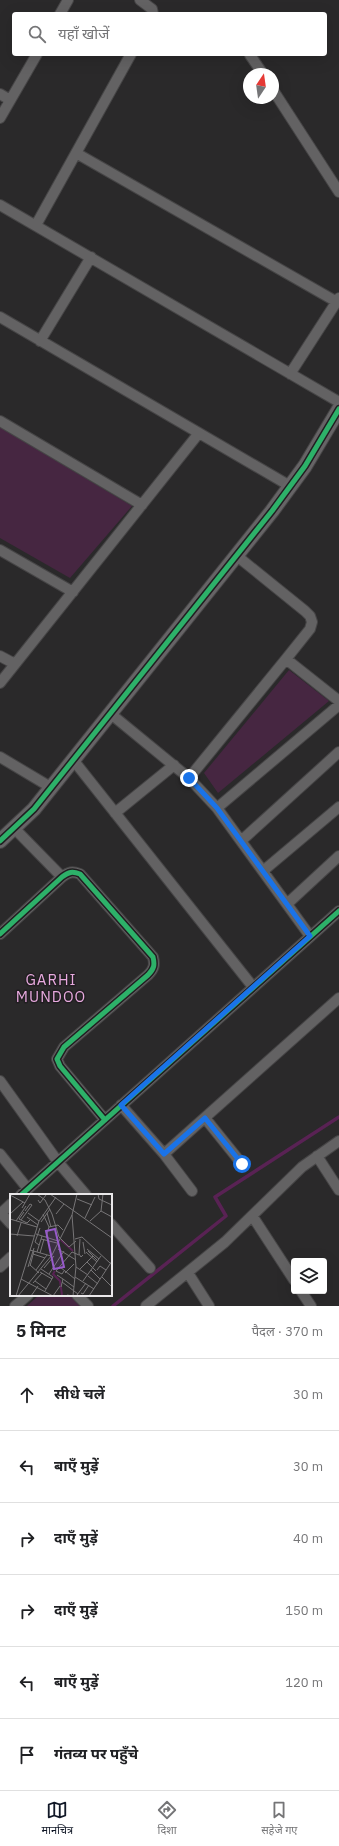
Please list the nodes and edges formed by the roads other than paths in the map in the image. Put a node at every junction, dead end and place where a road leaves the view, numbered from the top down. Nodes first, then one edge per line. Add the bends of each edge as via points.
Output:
1 (68, 0) edge
2 (140, 0) edge
3 (61, 12) edge
4 (153, 12) edge
5 (36, 56) edge
6 (130, 56) edge
7 (251, 56) edge
8 (259, 68) edge
9 (0, 94) edge
10 (279, 99) edge
11 (10, 100) junction
12 (0, 118) edge
13 (76, 153) junction
14 (339, 192) edge
15 (0, 204) edge
16 (36, 225) junction
17 (91, 257) junction
18 (338, 300) edge
19 (0, 317) edge
20 (40, 341) junction
21 (290, 374) junction
22 (339, 402) edge
23 (339, 409) edge
24 (0, 421) edge
25 (199, 433) junction
26 (290, 486) junction
27 (142, 505) junction
28 (0, 550) edge
29 (237, 556) junction
30 (73, 592) junction
31 (0, 656) edge
32 (286, 659) junction
33 (15, 664) junction
34 (0, 683) edge
35 (339, 701) edge
36 (339, 705) edge
37 (111, 714) junction
38 (339, 752) edge
39 (0, 757) edge
40 (74, 761) junction
41 (174, 765) junction
42 (189, 778) junction
43 (52, 788) junction
44 (339, 807) edge
45 (217, 808) junction
46 (115, 813) junction
47 (14, 828) junction
48 (0, 841) edge
49 (241, 841) junction
50 (339, 856) edge
51 (263, 871) junction
52 (62, 877) junction
53 (287, 904) junction
54 (339, 912) edge
55 (0, 934) edge
56 (310, 936) junction
57 (253, 987) junction
58 (339, 998) edge
59 (0, 1081) edge
60 (121, 1105) junction
61 (205, 1118) junction
62 (105, 1120) junction
63 (339, 1140) edge
64 (0, 1154) edge
65 (164, 1154) junction
66 (317, 1156) junction
67 (58, 1162) junction
68 (242, 1164) dead end
69 (339, 1190) edge
70 (192, 1191) dead end
71 (24, 1192) edge
72 (85, 1194) edge
73 (10, 1205) edge
74 (1, 1213) edge
75 (253, 1217) junction
76 (10, 1223) edge
77 (112, 1225) edge
78 (10, 1258) edge
79 (0, 1267) edge
80 (150, 1268) dead end
81 (188, 1273) junction
82 (291, 1275) edge
83 (303, 1294) edge
84 (27, 1296) edge
85 (78, 1296) edge
86 (15, 1306) edge
87 (88, 1306) edge
88 (146, 1306) edge
89 (209, 1306) edge
90 (311, 1306) edge

1 - 3 street
2 - 4 street
5 - 11 street
6 - 13 street
7 - 8 street
9 - 11 street
10 - 14 street
11 - 12 street
13 - 16 street
13 - 18 street
15 - 16 street
16 - 17 street
17 - 20 street
17 - 21 street
18 - 21 street
19 - 20 street
20 - 25 street
21 - 22 street
23 - 26 street
24 - 27 street
25 - 26 street
25 - 27 street
26 - 29 street
27 - 30 street
28 - 30 street
29 - 32 street via 310,616 310,629
29 - 37 street
30 - 33 street
31 - 33 street
32 - 35 street
32 - 42 street
33 - 34 street
36 - 45 street
37 - 40 street
37 - 41 street
38 - 49 street
39 - 43 street
40 - 43 street
40 - 46 street
41 - 42 street
41 - 46 street
42 - 45 street
43 - 47 street
44 - 51 street
45 - 49 street
46 - 57 street
47 - 48 street
47 - 52 street
49 - 51 street
50 - 53 street
51 - 53 street
52 - 55 street
52 - 62 street via 73,871 80,874 155,962 148,975 64,1047 57,1059
53 - 56 street
54 - 56 street
56 - 57 street
57 - 60 street
58 - 61 street
59 - 67 street
60 - 62 street
60 - 65 street
61 - 65 street
61 - 68 street
62 - 67 street
63 - 66 street
64 - 71 street
65 - 70 street
66 - 69 street
66 - 75 street via 302,1167
67 - 71 street
67 - 72 street
73 - 74 street
74 - 76 street
75 - 81 street
75 - 82 street
77 - 80 street
78 - 79 street
81 - 88 street
81 - 89 street
83 - 90 street
84 - 86 street
85 - 87 street

